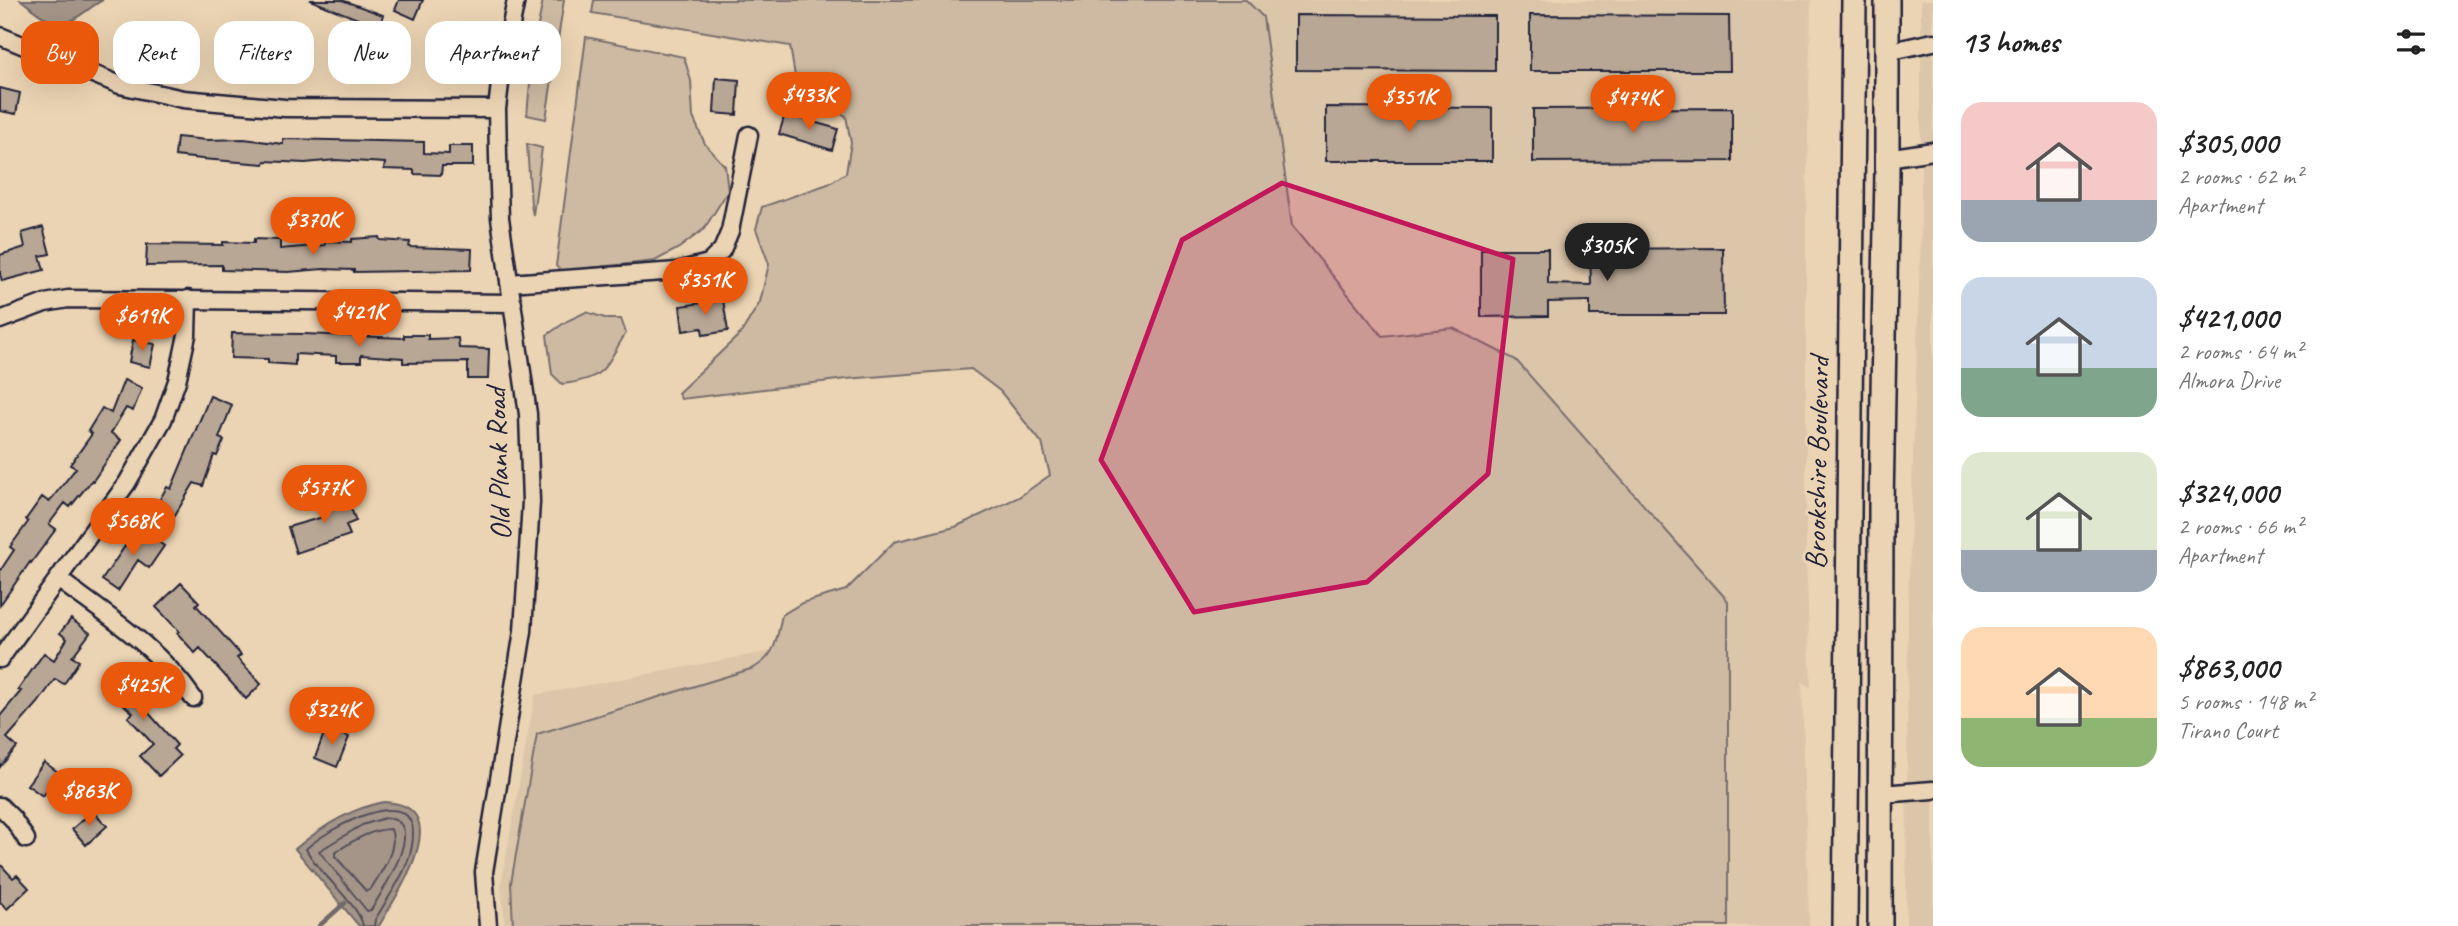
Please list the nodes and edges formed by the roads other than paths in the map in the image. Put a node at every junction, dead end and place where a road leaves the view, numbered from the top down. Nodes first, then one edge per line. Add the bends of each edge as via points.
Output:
1 (516, 0) edge
2 (1854, 0) edge
3 (1887, 0) edge
4 (0, 36) edge
5 (1933, 42) edge
6 (1887, 52) junction
7 (497, 109) junction
8 (749, 135) dead end
9 (1933, 151) edge
10 (1887, 158) junction
11 (509, 284) junction
12 (188, 299) junction
13 (513, 303) junction
14 (0, 320) edge
15 (1882, 487) junction
16 (1848, 488) junction
17 (58, 579) junction
18 (0, 659) edge
19 (193, 698) dead end
20 (1933, 790) edge
21 (1881, 794) junction
22 (0, 806) edge
23 (26, 839) dead end
24 (488, 926) edge
25 (1845, 926) edge
26 (1881, 926) edge

1 - 7 street, Old Plank Road
2 - 16 highway, Brookshire Boulevard
3 - 6 highway
4 - 7 street via 120,85 184,99 285,108
5 - 6 street
6 - 10 highway
7 - 11 street, Old Plank Road via 500,218
8 - 11 street via 730,231 722,250 709,263 677,271
9 - 10 street
10 - 15 highway
11 - 13 street, Old Plank Road
12 - 13 street
12 - 14 street via 68,299
12 - 17 street via 187,335 163,420 127,483
13 - 24 street, Old Plank Road via 530,436 529,554 523,631 484,872
15 - 16 street
15 - 21 highway
16 - 25 highway, Brookshire Boulevard
17 - 18 street
17 - 19 street via 149,648
20 - 21 street
21 - 26 highway
22 - 23 street

